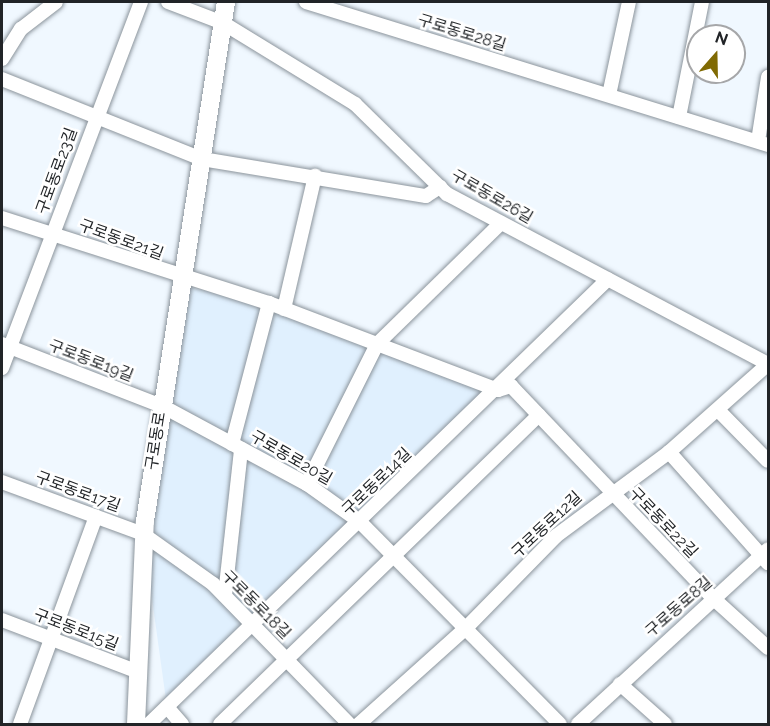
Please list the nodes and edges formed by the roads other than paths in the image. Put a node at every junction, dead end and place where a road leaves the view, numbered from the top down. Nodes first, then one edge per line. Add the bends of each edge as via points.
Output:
1 (56, 2) edge
2 (141, 2) edge
3 (168, 2) edge
4 (226, 2) edge
5 (306, 2) edge
6 (629, 2) edge
7 (702, 2) edge
8 (223, 23) junction
9 (2, 59) edge
10 (768, 77) edge
11 (2, 79) edge
12 (609, 95) junction
13 (95, 116) junction
14 (679, 117) junction
15 (763, 143) edge
16 (202, 159) junction
17 (315, 176) junction
18 (440, 187) junction
19 (2, 218) edge
20 (501, 223) junction
21 (50, 238) junction
22 (181, 278) junction
23 (608, 279) junction
24 (269, 303) junction
25 (284, 309) junction
26 (377, 344) junction
27 (5, 345) edge
28 (768, 364) edge
29 (2, 368) edge
30 (498, 390) junction
31 (162, 406) junction
32 (718, 410) junction
33 (539, 416) junction
34 (237, 446) junction
35 (669, 452) junction
36 (768, 461) edge
37 (2, 482) edge
38 (307, 484) junction
39 (610, 491) junction
40 (96, 516) junction
41 (360, 522) junction
42 (143, 534) junction
43 (393, 554) junction
44 (766, 556) edge
45 (225, 595) junction
46 (714, 599) junction
47 (2, 620) edge
48 (252, 623) junction
49 (466, 628) junction
50 (51, 639) junction
51 (768, 648) edge
52 (285, 659) junction
53 (138, 672) junction
54 (620, 684) junction
55 (167, 707) junction
56 (20, 724) edge
57 (136, 724) edge
58 (149, 724) edge
59 (182, 724) edge
60 (220, 724) edge
61 (348, 724) edge
62 (359, 724) edge
63 (560, 724) edge
64 (578, 724) edge
65 (665, 724) edge

1 - 9 street via 21,29
2 - 13 street
3 - 8 street, 구로동로26길
4 - 8 main road, 구로동로
5 - 12 street, 구로동로28길
6 - 12 street
7 - 14 street
8 - 16 main road, 구로동로
8 - 18 street, 구로동로26길 via 355,104
10 - 15 street, 구로동로28길
11 - 13 street, 구로동로23길
12 - 14 street, 구로동로28길
13 - 16 street, 구로동로23길
13 - 21 street, 구로동로23길
14 - 15 street, 구로동로28길
16 - 17 street
16 - 22 main road, 구로동로
17 - 18 street via 426,196
17 - 25 street
18 - 20 street, 구로동로26길
19 - 21 street, 구로동로21길
20 - 23 street, 구로동로26길
20 - 26 street
21 - 22 street, 구로동로21길 via 59,235
21 - 27 street
22 - 24 street, 구로동로22길
22 - 31 main road, 구로동로
23 - 28 street, 구로동로26길
23 - 30 street, 구로동로14길
24 - 25 street, 구로동로22길
24 - 34 street
25 - 26 street, 구로동로22길
26 - 30 street, 구로동로22길
26 - 38 street
27 - 29 street
27 - 31 street, 구로동로19길
28 - 32 street, 구로동로12길
30 - 33 street, 구로동로22길 via 510,386
30 - 41 street, 구로동로14길
31 - 34 street, 구로동로20길
31 - 42 main road, 구로동로
32 - 35 street, 구로동로12길
32 - 36 street
33 - 39 street, 구로동로22길
33 - 43 street
34 - 38 street, 구로동로20길
34 - 45 street
35 - 39 street, 구로동로12길
35 - 44 street, 구로동로8길
37 - 40 street, 구로동로17길
38 - 41 street, 구로동로20길
39 - 46 street, 구로동로22길
39 - 49 street, 구로동로12길 via 556,536
40 - 42 street, 구로동로17길
40 - 50 street
41 - 43 street, 구로동로20길
41 - 48 street, 구로동로14길
42 - 45 street, 구로동로18길
42 - 53 main road, 구로동로
43 - 49 street, 구로동로20길
43 - 52 street
44 - 46 street, 구로동로8길
45 - 48 street, 구로동로18길
46 - 51 street, 구로동로22길
46 - 54 street, 구로동로8길
47 - 50 street, 구로동로15길
48 - 52 street, 구로동로18길
48 - 55 street, 구로동로14길
49 - 62 street, 구로동로12길
49 - 63 street, 구로동로20길
50 - 53 street, 구로동로15길
50 - 56 street
52 - 60 street, 구로동로18길
52 - 61 street, 구로동로18길
53 - 57 main road, 구로동로
54 - 64 street, 구로동로8길
54 - 65 street
55 - 58 street, 구로동로14길
55 - 59 street

